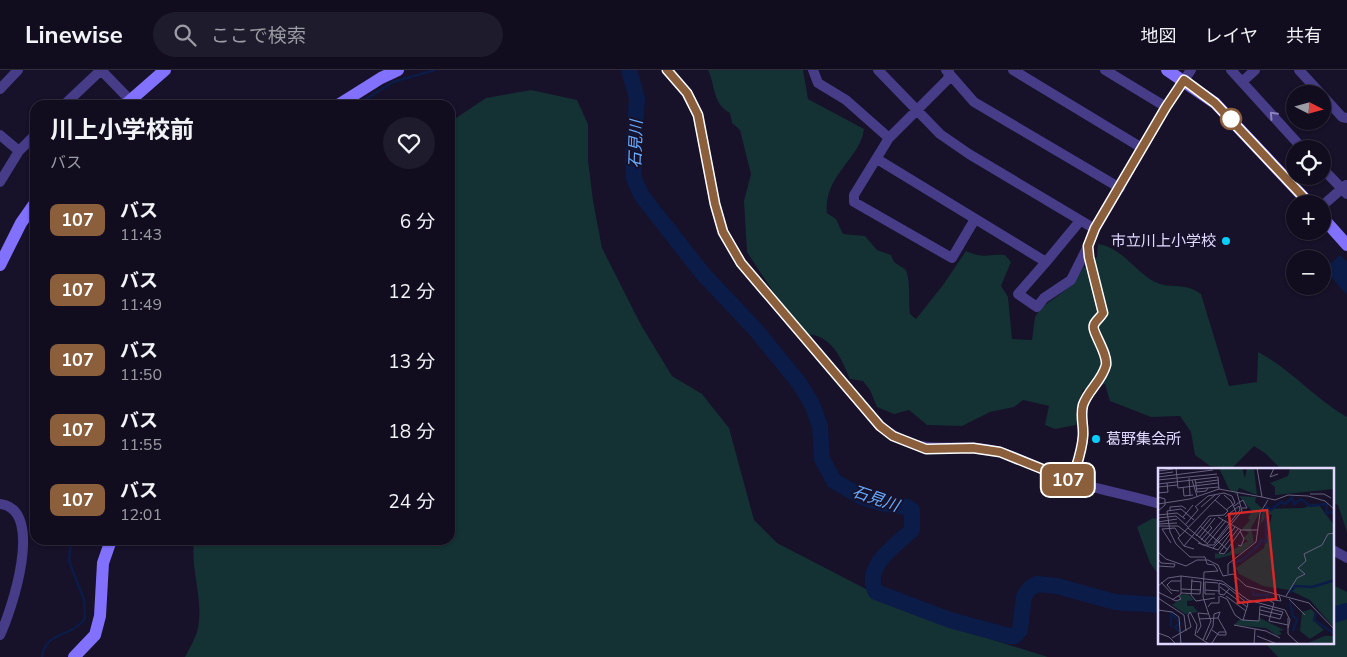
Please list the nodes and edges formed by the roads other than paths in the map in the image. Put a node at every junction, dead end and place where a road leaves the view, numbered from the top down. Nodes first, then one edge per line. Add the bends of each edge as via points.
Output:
1 (18, 70) edge
2 (165, 70) edge
3 (398, 70) edge
4 (667, 70) edge
5 (813, 70) edge
6 (878, 70) edge
7 (1013, 70) edge
8 (1105, 70) edge
9 (1167, 70) edge
10 (1231, 70) edge
11 (1255, 70) edge
12 (1299, 70) edge
13 (948, 71) edge
14 (1188, 75) edge
15 (1242, 82) junction
16 (1313, 85) edge
17 (0, 89) edge
18 (69, 100) edge
19 (125, 100) edge
20 (130, 100) edge
21 (346, 100) edge
22 (1331, 105) edge
23 (1166, 107) junction
24 (917, 110) junction
25 (1347, 118) edge
26 (0, 135) edge
27 (889, 138) junction
28 (30, 140) edge
29 (1296, 140) edge
30 (1142, 148) junction
31 (20, 151) junction
32 (877, 159) junction
33 (1331, 176) edge
34 (0, 182) edge
35 (1120, 188) junction
36 (1345, 189) edge
37 (1302, 195) edge
38 (1331, 199) edge
39 (30, 210) edge
40 (975, 219) junction
41 (1080, 221) junction
42 (1331, 227) edge
43 (1095, 228) junction
44 (1347, 245) edge
45 (1088, 246) junction
46 (1046, 262) junction
47 (0, 265) edge
48 (1072, 481) junction
49 (1158, 503) edge
50 (0, 504) edge
51 (109, 545) edge
52 (1334, 551) edge
53 (1347, 558) edge
54 (0, 635) edge
55 (74, 657) edge

1 - 17 street
2 - 20 street
3 - 21 street
4 - 48 street via 687,93 698,115 723,232 741,263 880,426 918,447 1000,452
5 - 27 street via 818,83 846,100
6 - 24 street
7 - 30 street
8 - 23 street
9 - 14 street
10 - 15 street
11 - 15 street
12 - 16 street
13 - 24 street via 948,80
13 - 35 street via 974,102
14 - 23 street
14 - 37 street
29 -> 15 street
18 - 19 street via 101,70
22 - 25 street
23 - 30 street
24 - 27 street
24 - 41 street via 940,134 962,149
26 - 31 street
27 - 32 street
28 - 31 street
30 - 35 street
31 - 34 street
32 - 40 street
32 - 40 street via 854,196 854,202 952,258
33 - 36 street
35 - 43 street
36 - 38 street
39 - 47 street
40 - 46 street
41 - 43 street
41 - 46 street
42 - 44 street
43 - 45 street
45 - 46 street via 1070,280 1044,298 1037,307 1018,294
45 - 48 street via 1103,313 1093,330 1103,348 1106,365 1081,413 1082,450
48 - 49 street
50 - 54 street via 15,512 23,548 18,586
51 - 55 street via 103,563 100,616 95,634
52 - 53 street

